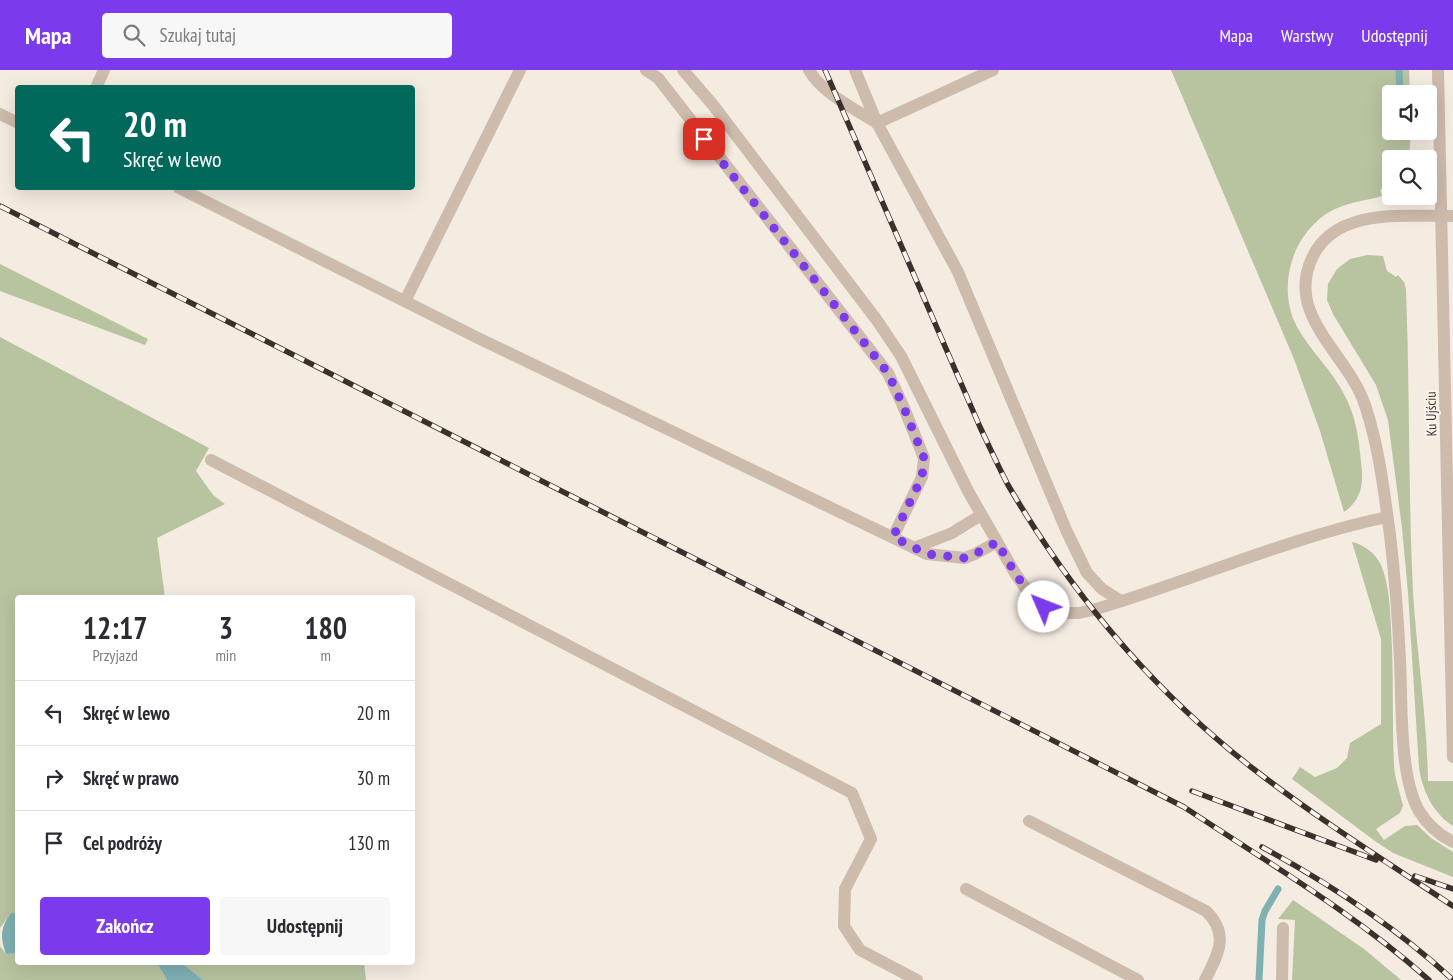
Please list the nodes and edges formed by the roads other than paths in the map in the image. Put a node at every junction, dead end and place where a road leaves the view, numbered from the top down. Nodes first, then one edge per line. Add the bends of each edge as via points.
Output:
1 (104, 70) edge
2 (520, 70) edge
3 (646, 70) edge
4 (683, 70) edge
5 (808, 70) edge
6 (855, 70) edge
7 (1438, 70) edge
8 (990, 71) edge
9 (97, 85) edge
10 (0, 114) edge
11 (15, 122) edge
12 (877, 123) junction
13 (183, 190) edge
14 (1447, 216) edge
15 (405, 301) junction
16 (211, 460) dead end
17 (981, 515) junction
18 (1387, 517) junction
19 (893, 537) junction
20 (997, 542) junction
21 (914, 548) junction
22 (1120, 601) junction
23 (1453, 757) edge
24 (1029, 821) dead end
25 (1453, 842) edge
26 (966, 889) dead end
27 (1283, 928) dead end
28 (917, 980) edge
29 (1138, 980) edge
30 (1206, 980) edge
31 (1282, 980) edge

1 - 9 street
2 - 15 street
3 - 19 street via 658,78 888,373 924,458 922,477
4 - 17 street via 876,319 901,356
5 - 12 street via 838,98
6 - 12 street
7 - 14 street, Ku Ujściu
8 - 12 street
10 - 11 street
12 - 22 street via 958,272 1087,573
13 - 15 street
14 - 18 street via 1373,219 1341,227 1317,248 1305,280 1306,301 1314,322 1349,372 1362,397 1375,440
14 - 23 street, Ku Ujściu
15 - 19 street
16 - 28 street via 852,793 871,839 845,889 844,926 860,950
17 - 20 street
17 - 21 street via 952,533
18 - 22 street via 1292,543
18 - 25 street via 1409,783 1419,810 1430,825
19 - 21 street
20 - 21 street via 965,558 927,554
20 - 22 street via 1026,589 1044,607 1078,613
24 - 30 street via 1206,911 1216,924 1221,939 1218,955
26 - 29 street
27 - 31 street

